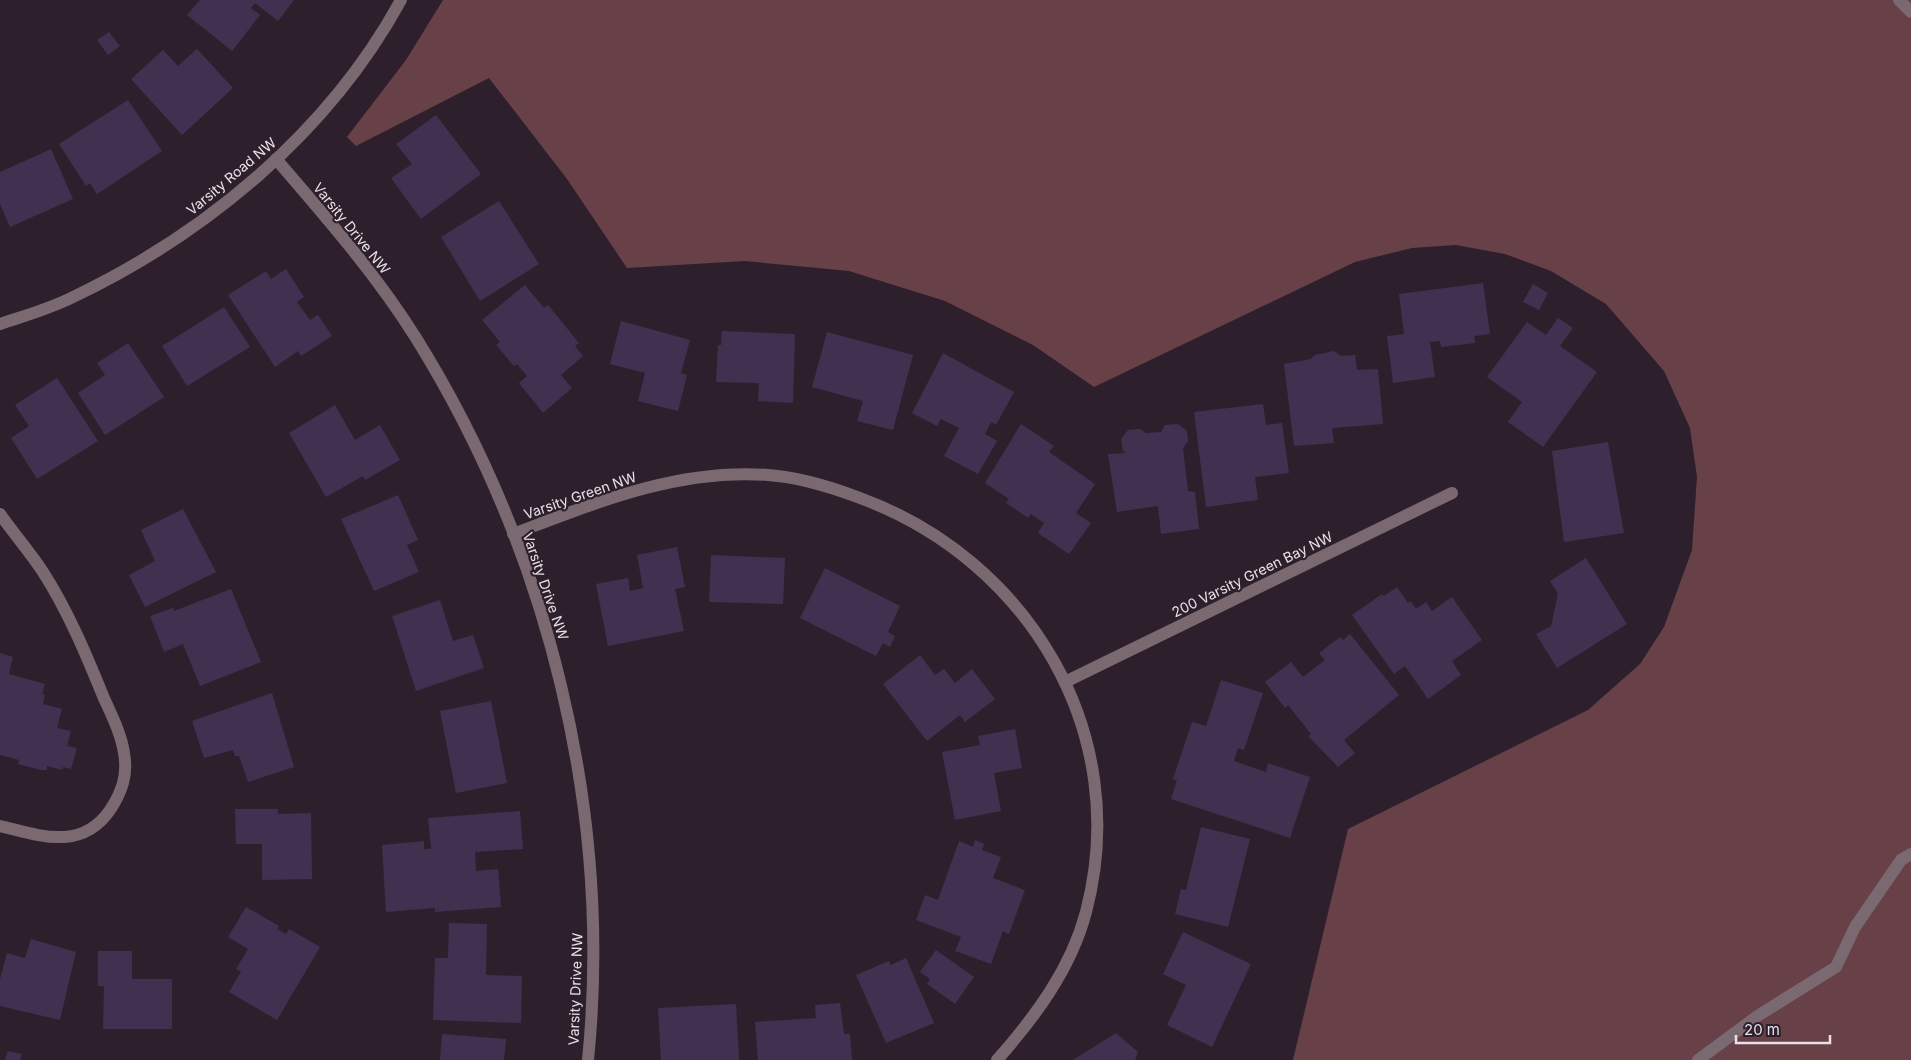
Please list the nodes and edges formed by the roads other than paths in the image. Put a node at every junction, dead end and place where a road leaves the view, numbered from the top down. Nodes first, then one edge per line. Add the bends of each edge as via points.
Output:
1 (401, 0) edge
2 (1899, 0) edge
3 (1911, 12) edge
4 (276, 160) junction
5 (0, 324) edge
6 (1452, 492) dead end
7 (0, 514) edge
8 (512, 534) junction
9 (1065, 682) junction
10 (0, 826) edge
11 (1911, 854) edge
12 (588, 1060) edge
13 (996, 1060) edge
14 (1698, 1060) edge

1 - 4 street, Varsity Road NW via 359,65
2 - 3 street
4 - 5 street, Varsity Road NW via 188,231 121,272 70,299
4 - 8 street, Varsity Drive NW via 333,225 416,338 465,428
6 - 9 street, 200 Varsity Green Bay NW
7 - 10 street via 43,572 69,620 118,730 125,772 122,794 108,813 94,828 76,837 35,835
8 - 9 street, Varsity Green NW via 618,494 668,482 714,476 769,475 832,488 890,509 935,533 979,567 1020,608
8 - 12 street, Varsity Drive NW via 548,632 587,826 592,920
9 - 13 street, Varsity Green NW via 1085,736 1096,788 1099,825 1094,875 1086,914 1045,1002
11 - 14 street via 1901,860 1855,927 1836,967 1759,1015

